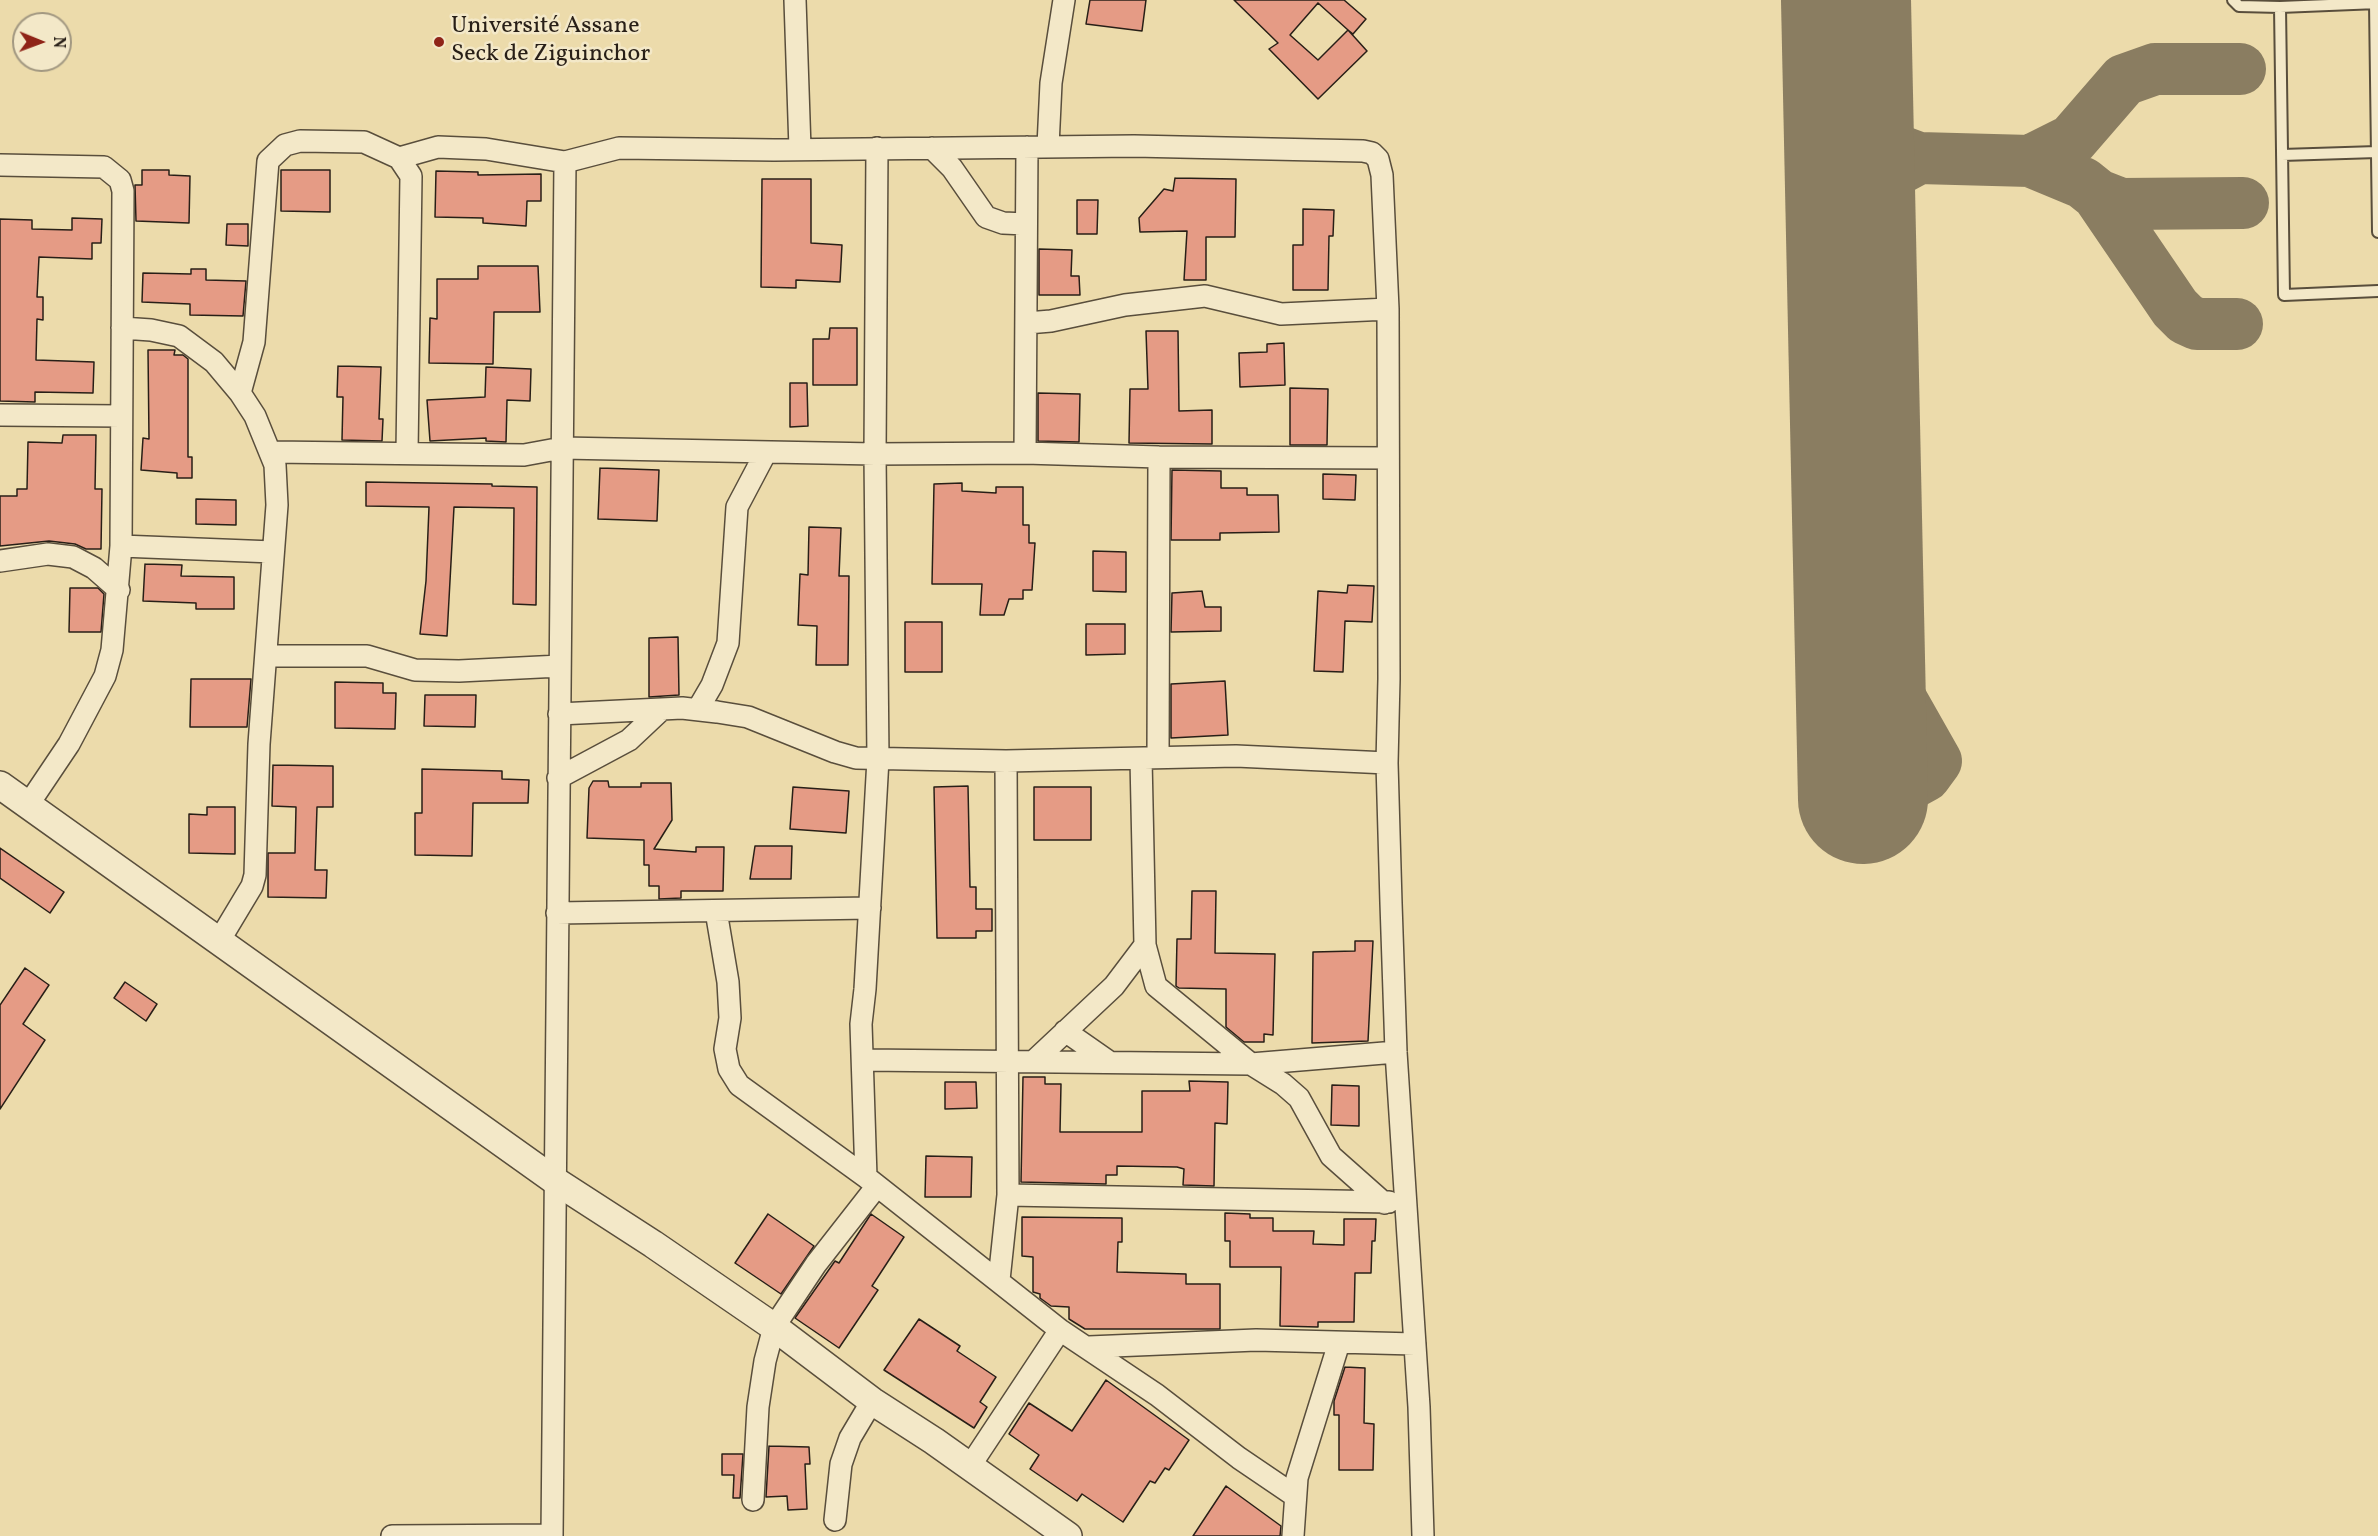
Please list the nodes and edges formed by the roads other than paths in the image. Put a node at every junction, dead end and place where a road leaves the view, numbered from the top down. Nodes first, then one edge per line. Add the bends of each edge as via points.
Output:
1 (795, 0) edge
2 (1064, 0) edge
3 (2233, 0) edge
4 (2377, 3) edge
5 (2280, 7) junction
6 (1038, 147) junction
7 (877, 148) junction
8 (932, 148) junction
9 (800, 149) junction
10 (2377, 152) edge
11 (2282, 154) junction
12 (399, 158) junction
13 (565, 162) junction
14 (0, 165) edge
15 (1026, 224) junction
16 (2378, 232) edge
17 (2378, 291) edge
18 (1388, 309) junction
19 (1027, 323) junction
20 (122, 328) junction
21 (240, 393) junction
22 (0, 415) edge
23 (121, 416) junction
24 (562, 448) junction
25 (271, 452) junction
26 (407, 452) junction
27 (766, 452) junction
28 (1025, 453) junction
29 (875, 454) junction
30 (1159, 458) junction
31 (1388, 458) junction
32 (121, 546) junction
33 (273, 552) junction
34 (0, 561) edge
35 (119, 590) junction
36 (266, 656) junction
37 (560, 666) junction
38 (662, 709) junction
39 (698, 709) junction
40 (559, 714) junction
41 (1150, 758) junction
42 (878, 759) junction
43 (1006, 760) junction
44 (1387, 762) junction
45 (558, 778) junction
46 (0, 785) edge
47 (28, 805) junction
48 (870, 908) junction
49 (716, 911) junction
50 (557, 914) junction
51 (219, 941) junction
52 (1145, 945) junction
53 (1114, 986) junction
54 (1156, 986) junction
55 (1065, 1031) junction
56 (1396, 1052) junction
57 (864, 1060) junction
58 (1009, 1060) junction
59 (1034, 1061) junction
60 (1108, 1061) junction
61 (1251, 1064) junction
62 (554, 1180) junction
63 (872, 1182) junction
64 (1008, 1195) junction
65 (1407, 1202) junction
66 (1383, 1203) junction
67 (999, 1280) junction
68 (774, 1327) junction
69 (1060, 1329) junction
70 (1339, 1342) junction
71 (1415, 1344) junction
72 (1089, 1347) junction
73 (872, 1401) junction
74 (970, 1466) junction
75 (1295, 1496) junction
76 (753, 1500) dead end
77 (835, 1520) dead end
78 (401, 1536) edge
79 (552, 1536) edge
80 (1068, 1536) edge
81 (1293, 1536) edge
82 (1423, 1536) edge

1 - 9 street
2 - 6 street
3 - 5 lane via 2239,6
4 - 5 lane
4 - 10 lane
5 - 11 lane
6 - 8 street
6 - 15 street
6 - 18 street via 1372,153 1382,175
7 - 8 street
7 - 9 street
7 - 29 street
8 - 15 street via 952,168 986,217
9 - 13 street via 619,148
10 - 11 lane
10 - 16 lane
11 - 17 lane via 2284,295
12 - 13 street via 438,147 486,149
12 - 21 street via 364,142 300,141 285,146 268,161 254,342
12 - 26 street via 411,176
13 - 24 street
14 - 20 street via 104,167 120,180
15 - 19 street
18 - 19 street via 1281,314 1205,296 1125,304
18 - 31 street
19 - 28 street
20 - 21 street via 179,336 214,362
20 - 23 street
21 - 25 street
22 - 23 street
23 - 32 street
24 - 26 street via 524,455
24 - 27 street
24 - 37 street
25 - 26 street
25 - 33 street via 277,497
27 - 29 street
27 - 39 street via 737,507 728,643
28 - 29 street
28 - 30 street
29 - 42 street
30 - 31 street
30 - 41 street
31 - 44 street
32 - 33 street
32 - 35 street
33 - 36 street
34 - 35 street via 48,554 74,556
35 - 47 street via 105,676 69,744
36 - 37 street via 367,657 415,670
36 - 51 street via 255,875
37 - 40 street
38 - 39 street
38 - 40 street
38 - 45 street via 629,740
39 - 42 street via 748,717 835,752
40 - 45 street
41 - 43 street
41 - 44 street via 1236,756
41 - 52 street
42 - 43 street
42 - 48 street
43 - 58 street
44 - 56 street
45 - 50 street
46 - 47 street
47 - 51 street
48 - 49 street
48 - 57 street via 861,1024
49 - 50 street
49 - 63 street via 728,982 730,1018 725,1049 729,1069 739,1085 756,1099
50 - 62 street
51 - 62 street
52 - 53 street
52 - 54 street
53 - 54 street
53 - 55 street
54 - 61 street
55 - 59 street
55 - 60 street
56 - 61 street
56 - 65 street
57 - 58 street
57 - 63 street
58 - 59 street
58 - 64 street
59 - 60 street
60 - 61 street
61 - 66 street via 1299,1098 1331,1156
62 - 68 street
62 - 79 street
63 - 67 street
63 - 68 street
64 - 66 street
64 - 67 street
65 - 66 street
65 - 71 street
67 - 69 street
68 - 73 street
68 - 76 street via 758,1407
69 - 72 street
69 - 74 street
70 - 71 street
70 - 72 street via 1256,1340
70 - 75 street via 1303,1456
71 - 82 street
72 - 75 street
73 - 74 street
73 - 77 street via 850,1438 841,1464
74 - 80 street
75 - 81 street
78 - 79 street

